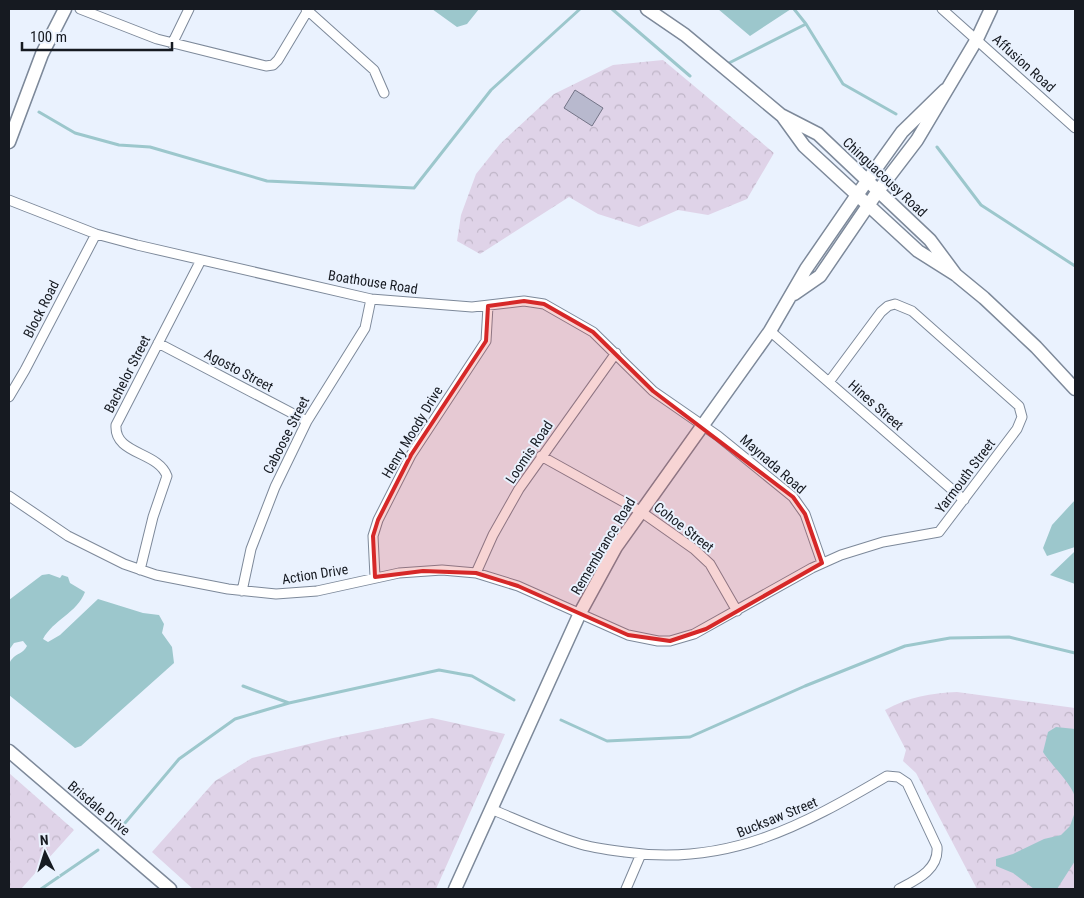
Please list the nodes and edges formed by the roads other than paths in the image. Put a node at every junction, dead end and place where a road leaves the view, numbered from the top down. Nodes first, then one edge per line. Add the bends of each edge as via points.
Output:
1 (66, 9) edge
2 (80, 9) edge
3 (189, 9) edge
4 (307, 9) edge
5 (647, 9) edge
6 (942, 9) edge
7 (991, 9) edge
8 (977, 39) junction
9 (172, 44) junction
10 (945, 90) junction
11 (384, 93) dead end
12 (782, 115) junction
13 (1075, 128) edge
14 (9, 142) edge
15 (867, 181) junction
16 (878, 191) junction
17 (857, 194) junction
18 (9, 200) edge
19 (869, 205) junction
20 (96, 234) junction
21 (201, 260) junction
22 (956, 274) junction
23 (791, 296) junction
24 (371, 299) junction
25 (488, 306) junction
26 (770, 331) junction
27 (158, 343) junction
28 (616, 353) junction
29 (830, 382) junction
30 (1075, 389) edge
31 (9, 397) edge
32 (307, 421) junction
33 (702, 426) junction
34 (541, 456) junction
35 (9, 496) edge
36 (964, 500) junction
37 (640, 511) junction
38 (822, 563) junction
39 (140, 570) junction
40 (476, 573) junction
41 (375, 577) junction
42 (242, 591) junction
43 (737, 611) junction
44 (580, 613) junction
45 (9, 751) edge
46 (492, 809) junction
47 (642, 854) junction
48 (911, 886) edge
49 (170, 889) edge
50 (455, 889) edge
51 (626, 889) edge
52 (899, 889) edge

1 - 14 street via 42,54
2 - 9 street
3 - 9 street
4 - 9 street via 273,65 258,65
4 - 11 street via 374,70
5 - 12 street, Chinguacousy Road via 685,35
6 - 8 street, Affusion Road
7 - 8 street, Remembrance Road
8 - 10 street, Remembrance Road
8 - 13 street, Affusion Road
10 - 15 street, Remembrance Road via 902,132
10 - 16 street, Remembrance Road via 916,140
12 - 15 street, Chinguacousy Road via 818,134
12 - 17 street, Chinguacousy Road via 804,146
15 - 16 street, Chinguacousy Road
15 - 17 street, Remembrance Road
16 - 19 street, Remembrance Road
16 - 22 street, Chinguacousy Road via 930,240
17 - 19 street, Chinguacousy Road
17 - 23 street, Remembrance Road via 806,268
18 - 20 street, Boathouse Road
19 - 22 street, Chinguacousy Road via 918,251
19 - 23 street, Remembrance Road via 820,276
20 - 21 street, Boathouse Road
20 - 31 street, Block Road
21 - 24 street, Boathouse Road
21 - 27 street, Bachelor Street
22 - 30 street, Chinguacousy Road via 1036,347
23 - 26 street, Remembrance Road
24 - 25 street, Boathouse Road via 429,305
24 - 32 street, Caboose Street via 365,328
25 - 28 street, Boathouse Road via 524,301 544,304 593,332
25 - 41 street, Henry Moody Drive via 486,341 433,419 378,520 373,536
26 - 29 street, Hines Street
26 - 33 street, Remembrance Road
27 - 32 street, Agosto Street
27 - 39 street, Bachelor Street via 116,425 118,440 159,463 166,476
28 - 33 street, Boathouse Road via 653,391
28 - 34 street, Loomis Road
29 - 36 street, Hines Street
29 - 36 street, Yarmouth Street via 888,306 903,305 919,317 1021,411 1017,429
32 - 42 street, Caboose Street via 262,518
33 - 37 street, Remembrance Road
33 - 38 street, Maynada Road via 793,497 805,514
34 - 37 street, Cohoe Street
34 - 40 street, Loomis Road via 507,510
35 - 39 street, Action Drive via 68,536
36 - 38 street, Yarmouth Street via 939,532 875,544
37 - 43 street, Cohoe Street via 703,556
37 - 44 street, Remembrance Road via 598,577
38 - 43 street, Yarmouth Street
39 - 42 street, Action Drive
40 - 41 street, Action Drive via 423,571
40 - 44 street, Action Drive via 518,586
41 - 42 street, Action Drive via 299,593
43 - 44 street, Yarmouth Street via 694,634 670,641 641,639
44 - 46 street, Remembrance Road
45 - 49 street, Brisdale Drive
46 - 47 street, Bucksaw Street via 578,844
46 - 50 street, Remembrance Road
47 - 48 street, Bucksaw Street via 680,855 736,848 824,813 892,776 907,783 937,847 934,865
47 - 51 street
48 - 52 street, Bucksaw Street

